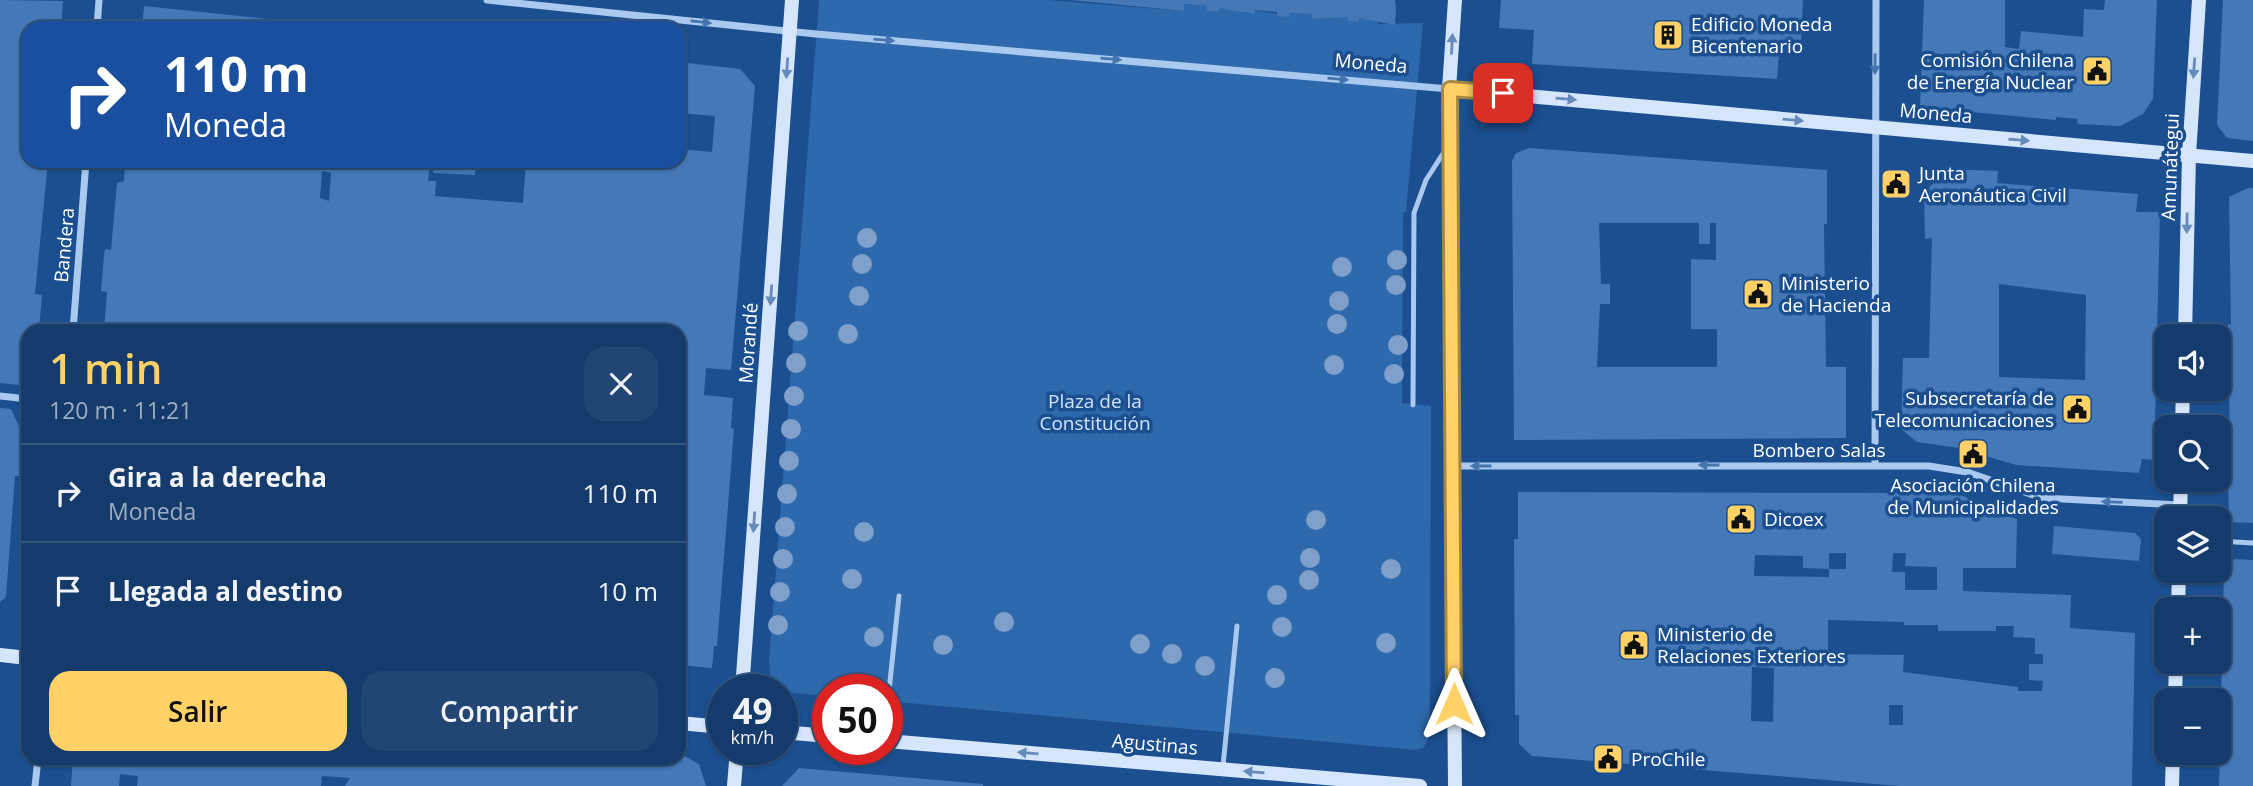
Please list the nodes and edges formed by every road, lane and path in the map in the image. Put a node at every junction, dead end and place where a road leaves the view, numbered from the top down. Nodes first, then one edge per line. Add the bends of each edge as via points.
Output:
1 (99, 0) edge
2 (487, 0) edge
3 (792, 0) edge
4 (1455, 0) edge
5 (1876, 0) edge
6 (2199, 0) edge
7 (98, 21) edge
8 (790, 31) junction
9 (1450, 89) junction
10 (1874, 127) junction
11 (1450, 144) junction
12 (2189, 155) junction
13 (2253, 161) edge
14 (85, 168) edge
15 (74, 324) edge
16 (2185, 324) edge
17 (0, 396) edge
18 (21, 398) edge
19 (1413, 405) dead end
20 (1875, 465) junction
21 (1453, 466) junction
22 (2154, 509) edge
23 (2231, 542) edge
24 (2253, 543) edge
25 (899, 596) dead end
26 (1237, 626) dead end
27 (0, 655) edge
28 (21, 657) edge
29 (742, 674) edge
30 (891, 674) edge
31 (686, 724) edge
32 (707, 726) edge
33 (903, 742) edge
34 (37, 765) edge
35 (736, 765) edge
36 (2173, 765) edge
37 (1223, 769) junction
38 (35, 786) edge
39 (734, 786) edge
40 (1420, 786) edge
41 (1455, 786) edge
42 (2172, 786) edge

1 - 7 street
2 -> 8 street, Moneda
3 - 8 main road, Morandé
9 -> 4 main road
5 -> 10 street
6 -> 12 main road, Amunátegui
8 -> 9 street, Moneda
8 -> 29 main road, Morandé
9 -> 10 main road, Moneda
9 - 11 main road
10 -> 12 main road, Moneda
10 - 20 street
11 - 19 lane via 1426,180 1414,213
11 - 21 main road
12 - 13 main road, Moneda
12 -> 16 main road, Amunátegui
14 - 15 street, Bandera
17 - 18 street
20 -> 21 street, Bombero Salas
22 -> 20 street, Bombero Salas via 2042,498 1948,468
21 - 41 main road
23 - 24 lane
25 - 30 lane
26 - 37 lane
27 - 28 main road
31 - 32 main road
37 -> 33 main road, Agustinas
34 - 38 street
35 - 39 main road
36 - 42 main road
40 -> 37 main road, Agustinas

